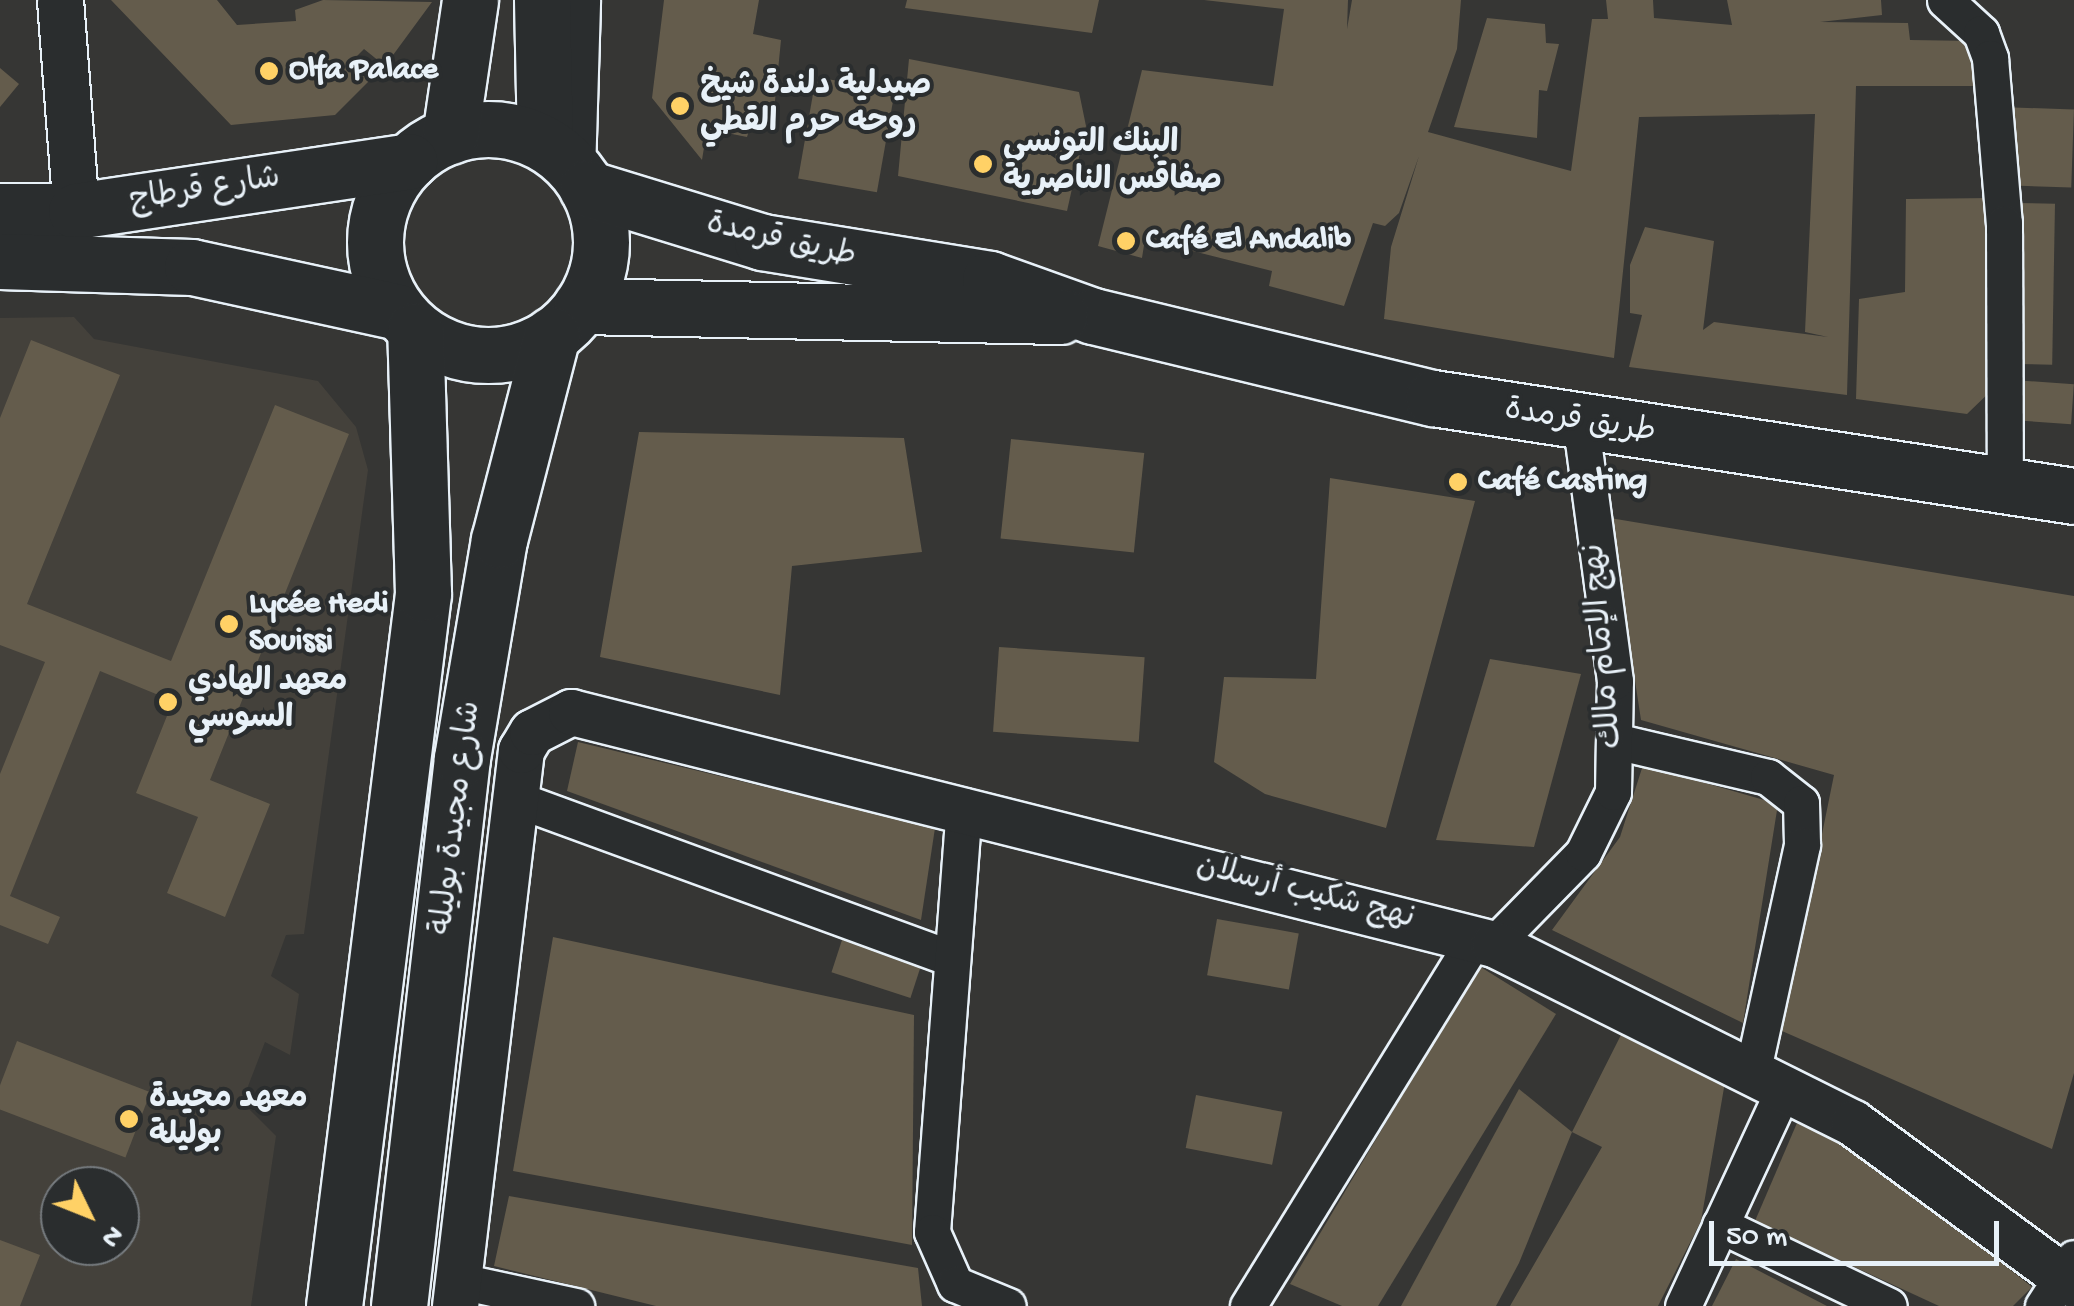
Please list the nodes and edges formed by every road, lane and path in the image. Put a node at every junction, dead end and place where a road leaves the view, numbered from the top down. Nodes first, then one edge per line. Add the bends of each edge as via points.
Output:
1 (60, 0) edge
2 (470, 0) edge
3 (542, 0) edge
4 (582, 0) edge
5 (1945, 0) edge
6 (430, 148) junction
7 (570, 168) junction
8 (0, 211) edge
9 (76, 211) junction
10 (0, 260) edge
11 (1093, 316) junction
12 (406, 320) junction
13 (566, 321) junction
14 (1581, 426) junction
15 (2004, 486) junction
16 (2074, 496) edge
17 (1619, 742) junction
18 (513, 798) junction
19 (964, 806) junction
20 (1484, 941) junction
21 (951, 958) junction
22 (1769, 1077) junction
23 (1720, 1224) junction
24 (2064, 1282) edge
25 (458, 1293) edge
26 (334, 1306) edge
27 (399, 1306) edge
28 (576, 1306) edge
29 (1008, 1306) edge
30 (1248, 1306) edge
31 (1683, 1306) edge
32 (1890, 1306) edge

1 - 9 street
2 - 6 main road
3 - 7 main road
4 - 7 street
5 - 15 street via 1981,33 1990,58 2004,223
6 - 7 main road via 498,131
6 - 9 main road, شارع قرطاج
6 - 12 main road via 377,218 374,250
7 - 11 main road, طريق قرمدة via 828,258 990,279
7 - 13 main road via 601,248
8 - 9 main road, شارع قرطاج
10 - 12 main road, شارع قرطاج via 192,267
11 - 13 main road, طريق قرمدة
11 - 14 main road, طريق قرمدة
12 - 13 main road via 482,356
12 - 26 main road, شارع مجيدة بوليلة via 422,594
13 - 27 main road, شارع مجيدة بوليلة via 499,540 462,758
14 - 15 main road, طريق قرمدة
14 - 17 street, نهج الإمام مالك
15 - 16 main road, طريق قرمدة
17 - 20 street, نهج الإمام مالك via 1602,824
17 - 22 street via 1768,778 1801,803 1802,844
18 - 19 street, نهج شكيب أرسلان via 532,732 571,712
18 - 21 street
18 - 25 street, نهج شكيب أرسلان
19 - 20 street, نهج شكيب أرسلان
19 - 21 street
20 - 22 street, نهج شكيب أرسلان
20 - 30 street, نهج الإمام مالك
21 - 29 street via 932,1232 955,1284
22 - 23 street
22 - 24 street, نهج شكيب أرسلان via 1918,1163
23 - 31 street
23 - 32 street
25 - 28 street

